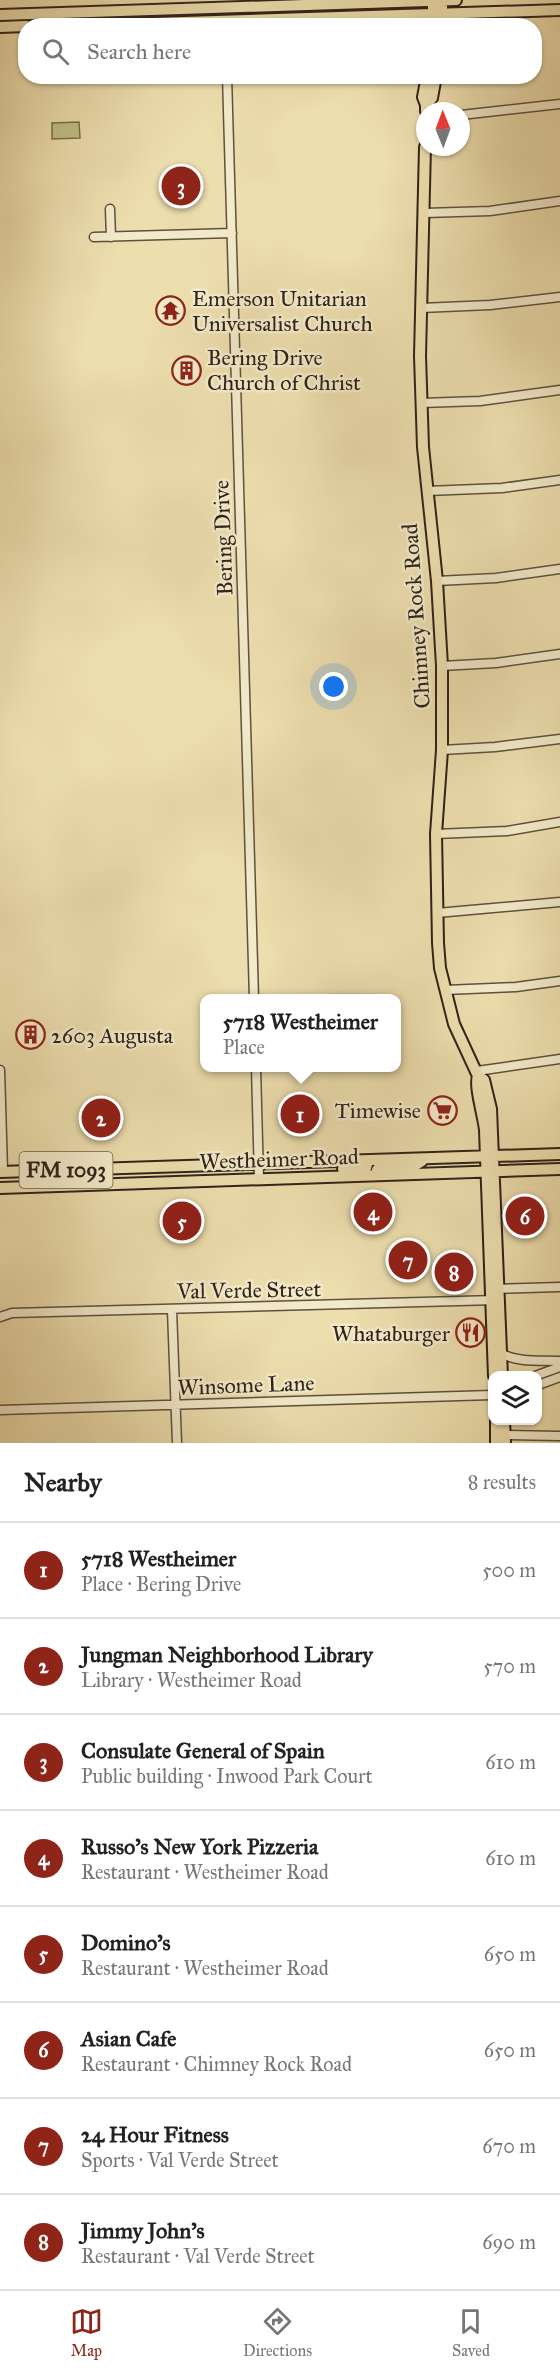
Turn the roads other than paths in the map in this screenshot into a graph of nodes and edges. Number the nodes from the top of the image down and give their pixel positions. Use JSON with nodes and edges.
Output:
{"nodes":[{"id":1,"x":433,"y":0,"type":"edge"},
{"id":2,"x":442,"y":0,"type":"edge"},
{"id":3,"x":456,"y":0,"type":"edge"},
{"id":4,"x":224,"y":4,"type":"edge"},
{"id":5,"x":560,"y":10,"type":"edge"},
{"id":6,"x":79,"y":12,"type":"junction"},
{"id":7,"x":438,"y":13,"type":"junction"},
{"id":8,"x":0,"y":15,"type":"edge"},
{"id":9,"x":79,"y":18,"type":"edge"},
{"id":10,"x":331,"y":18,"type":"edge"},
{"id":11,"x":436,"y":18,"type":"edge"},
{"id":12,"x":440,"y":18,"type":"edge"},
{"id":13,"x":18,"y":26,"type":"edge"},
{"id":14,"x":0,"y":27,"type":"edge"},
{"id":15,"x":227,"y":84,"type":"edge"},
{"id":16,"x":425,"y":84,"type":"edge"},
{"id":17,"x":435,"y":84,"type":"edge"},
{"id":18,"x":424,"y":102,"type":"edge"},
{"id":19,"x":430,"y":102,"type":"edge"},
{"id":20,"x":560,"y":104,"type":"edge"},
{"id":21,"x":470,"y":114,"type":"edge"},
{"id":22,"x":425,"y":156,"type":"edge"},
{"id":23,"x":560,"y":201,"type":"edge"},
{"id":24,"x":110,"y":209,"type":"dead end"},
{"id":25,"x":425,"y":213,"type":"junction"},
{"id":26,"x":232,"y":232,"type":"junction"},
{"id":27,"x":94,"y":237,"type":"dead end"},
{"id":28,"x":111,"y":237,"type":"junction"},
{"id":29,"x":560,"y":297,"type":"edge"},
{"id":30,"x":421,"y":308,"type":"junction"},
{"id":31,"x":560,"y":390,"type":"edge"},
{"id":32,"x":421,"y":403,"type":"junction"},
{"id":33,"x":560,"y":480,"type":"edge"},
{"id":34,"x":427,"y":491,"type":"junction"},
{"id":35,"x":560,"y":569,"type":"edge"},
{"id":36,"x":436,"y":580,"type":"junction"},
{"id":37,"x":560,"y":654,"type":"edge"},
{"id":38,"x":442,"y":666,"type":"junction"},
{"id":39,"x":560,"y":738,"type":"edge"},
{"id":40,"x":442,"y":750,"type":"junction"},
{"id":41,"x":560,"y":822,"type":"edge"},
{"id":42,"x":436,"y":834,"type":"junction"},
{"id":43,"x":560,"y":902,"type":"edge"},
{"id":44,"x":437,"y":913,"type":"junction"},
{"id":45,"x":560,"y":981,"type":"edge"},
{"id":46,"x":445,"y":990,"type":"junction"},
{"id":47,"x":254,"y":994,"type":"edge"},
{"id":48,"x":560,"y":1059,"type":"edge"},
{"id":49,"x":0,"y":1070,"type":"edge"},
{"id":50,"x":256,"y":1072,"type":"edge"},
{"id":51,"x":478,"y":1074,"type":"junction"},
{"id":52,"x":560,"y":1154,"type":"edge"},
{"id":53,"x":372,"y":1157,"type":"junction"},
{"id":54,"x":490,"y":1157,"type":"junction"},
{"id":55,"x":424,"y":1159,"type":"junction"},
{"id":56,"x":259,"y":1164,"type":"junction"},
{"id":57,"x":132,"y":1168,"type":"junction"},
{"id":58,"x":560,"y":1169,"type":"edge"},
{"id":59,"x":81,"y":1170,"type":"junction"},
{"id":60,"x":490,"y":1172,"type":"junction"},
{"id":61,"x":1,"y":1174,"type":"edge"},
{"id":62,"x":377,"y":1175,"type":"junction"},
{"id":63,"x":337,"y":1176,"type":"junction"},
{"id":64,"x":259,"y":1179,"type":"junction"},
{"id":65,"x":87,"y":1185,"type":"junction"},
{"id":66,"x":44,"y":1186,"type":"junction"},
{"id":67,"x":0,"y":1188,"type":"edge"},
{"id":68,"x":560,"y":1287,"type":"edge"},
{"id":69,"x":495,"y":1288,"type":"junction"},
{"id":70,"x":495,"y":1300,"type":"junction"},
{"id":71,"x":172,"y":1310,"type":"junction"},
{"id":72,"x":0,"y":1317,"type":"edge"},
{"id":73,"x":501,"y":1353,"type":"junction"},
{"id":74,"x":560,"y":1360,"type":"edge"},
{"id":75,"x":560,"y":1367,"type":"edge"},
{"id":76,"x":494,"y":1371,"type":"edge"},
{"id":77,"x":502,"y":1371,"type":"edge"},
{"id":78,"x":542,"y":1373,"type":"edge"},
{"id":79,"x":560,"y":1377,"type":"edge"},
{"id":80,"x":542,"y":1383,"type":"edge"},
{"id":81,"x":488,"y":1395,"type":"edge"},
{"id":82,"x":176,"y":1405,"type":"junction"},
{"id":83,"x":0,"y":1410,"type":"edge"},
{"id":84,"x":496,"y":1425,"type":"edge"},
{"id":85,"x":559,"y":1436,"type":"edge"},
{"id":86,"x":505,"y":1439,"type":"edge"},
{"id":87,"x":177,"y":1443,"type":"edge"},
{"id":88,"x":496,"y":1443,"type":"edge"}],
"edges":[{"from":1,"to":2,"type":"main road"},
{"from":1,"to":4,"type":"main road"},
{"from":1,"to":7,"type":"main road"},
{"from":2,"to":3,"type":"main road"},
{"from":2,"to":7,"type":"main road"},
{"from":4,"to":6,"type":"main road"},
{"from":5,"to":7,"type":"main road"},
{"from":6,"to":8,"type":"main road"},
{"from":6,"to":9,"type":"main road"},
{"from":7,"to":10,"type":"main road"},
{"from":7,"to":11,"type":"main road"},
{"from":7,"to":12,"type":"main road"},
{"from":13,"to":14,"type":"main road"},
{"from":15,"to":26,"type":"street","name":"Bering Drive"},
{"from":16,"to":18,"type":"main road"},
{"from":17,"to":19,"type":"main road"},
{"from":20,"to":21,"type":"street"},
{"from":22,"to":25,"type":"main road","name":"Chimney Rock Road"},
{"from":23,"to":25,"type":"street"},
{"from":24,"to":28,"type":"street"},
{"from":25,"to":30,"type":"main road","name":"Chimney Rock Road"},
{"from":26,"to":28,"type":"street"},
{"from":26,"to":47,"type":"street","name":"Bering Drive"},
{"from":27,"to":28,"type":"street"},
{"from":29,"to":30,"type":"street"},
{"from":30,"to":32,"type":"main road","name":"Chimney Rock Road"},
{"from":31,"to":32,"type":"street"},
{"from":32,"to":34,"type":"main road","name":"Chimney Rock Road"},
{"from":33,"to":34,"type":"street"},
{"from":34,"to":36,"type":"main road","name":"Chimney Rock Road"},
{"from":35,"to":36,"type":"street"},
{"from":36,"to":38,"type":"main road","name":"Chimney Rock Road"},
{"from":37,"to":38,"type":"street"},
{"from":38,"to":40,"type":"main road","name":"Chimney Rock Road"},
{"from":39,"to":40,"type":"street"},
{"from":40,"to":42,"type":"main road","name":"Chimney Rock Road"},
{"from":41,"to":42,"type":"street"},
{"from":42,"to":44,"type":"main road","name":"Chimney Rock Road"},
{"from":43,"to":44,"type":"street"},
{"from":44,"to":46,"type":"main road","name":"Chimney Rock Road"},
{"from":45,"to":46,"type":"street"},
{"from":46,"to":51,"type":"main road","name":"Chimney Rock Road"},
{"from":48,"to":51,"type":"street"},
{"from":49,"to":61,"type":"street"},
{"from":50,"to":56,"type":"street"},
{"from":51,"to":54,"type":"main road","name":"Chimney Rock Road"},
{"from":52,"to":54,"type":"main road","name":"Westheimer Road","number":"FM 1093"},
{"from":53,"to":55,"type":"main road","name":"Westheimer Road","number":"FM 1093"},
{"from":53,"to":56,"type":"main road","name":"Westheimer Road","number":"FM 1093"},
{"from":53,"to":63,"type":"main road"},
{"from":54,"to":55,"type":"main road","name":"Westheimer Road","number":"FM 1093"},
{"from":54,"to":60,"type":"main road","name":"Chimney Rock Road"},
{"from":55,"to":62,"type":"main road"},
{"from":56,"to":57,"type":"main road","name":"Westheimer Road","number":"FM 1093"},
{"from":56,"to":64,"type":"street"},
{"from":57,"to":59,"type":"main road","name":"Westheimer Road","number":"FM 1093"},
{"from":57,"to":65,"type":"main road"},
{"from":58,"to":60,"type":"main road","name":"Westheimer Road","number":"FM 1093"},
{"from":59,"to":61,"type":"main road","name":"Westheimer Road","number":"FM 1093"},
{"from":59,"to":66,"type":"main road"},
{"from":60,"to":62,"type":"main road","name":"Westheimer Road","number":"FM 1093"},
{"from":60,"to":69,"type":"main road","name":"Chimney Rock Road"},
{"from":62,"to":63,"type":"main road","name":"Westheimer Road","number":"FM 1093"},
{"from":63,"to":64,"type":"main road","name":"Westheimer Road","number":"FM 1093"},
{"from":64,"to":65,"type":"main road","name":"Westheimer Road","number":"FM 1093"},
{"from":65,"to":66,"type":"main road","name":"Westheimer Road","number":"FM 1093"},
{"from":66,"to":67,"type":"main road","name":"Westheimer Road","number":"FM 1093"},
{"from":68,"to":69,"type":"street"},
{"from":69,"to":70,"type":"main road","name":"Chimney Rock Road"},
{"from":70,"to":71,"type":"street","name":"Val Verde Street"},
{"from":70,"to":73,"type":"main road","name":"Chimney Rock Road"},
{"from":70,"to":76,"type":"main road","name":"Chimney Rock Road"},
{"from":71,"to":72,"type":"street","name":"Val Verde Street"},
{"from":71,"to":82,"type":"street"},
{"from":73,"to":74,"type":"street"},
{"from":73,"to":77,"type":"main road","name":"Chimney Rock Road"},
{"from":75,"to":78,"type":"street"},
{"from":79,"to":80,"type":"street"},
{"from":81,"to":82,"type":"street","name":"Winsome Lane"},
{"from":82,"to":83,"type":"street","name":"Winsome Lane"},
{"from":82,"to":87,"type":"street"},
{"from":84,"to":88,"type":"main road"},
{"from":85,"to":86,"type":"street"}]}
